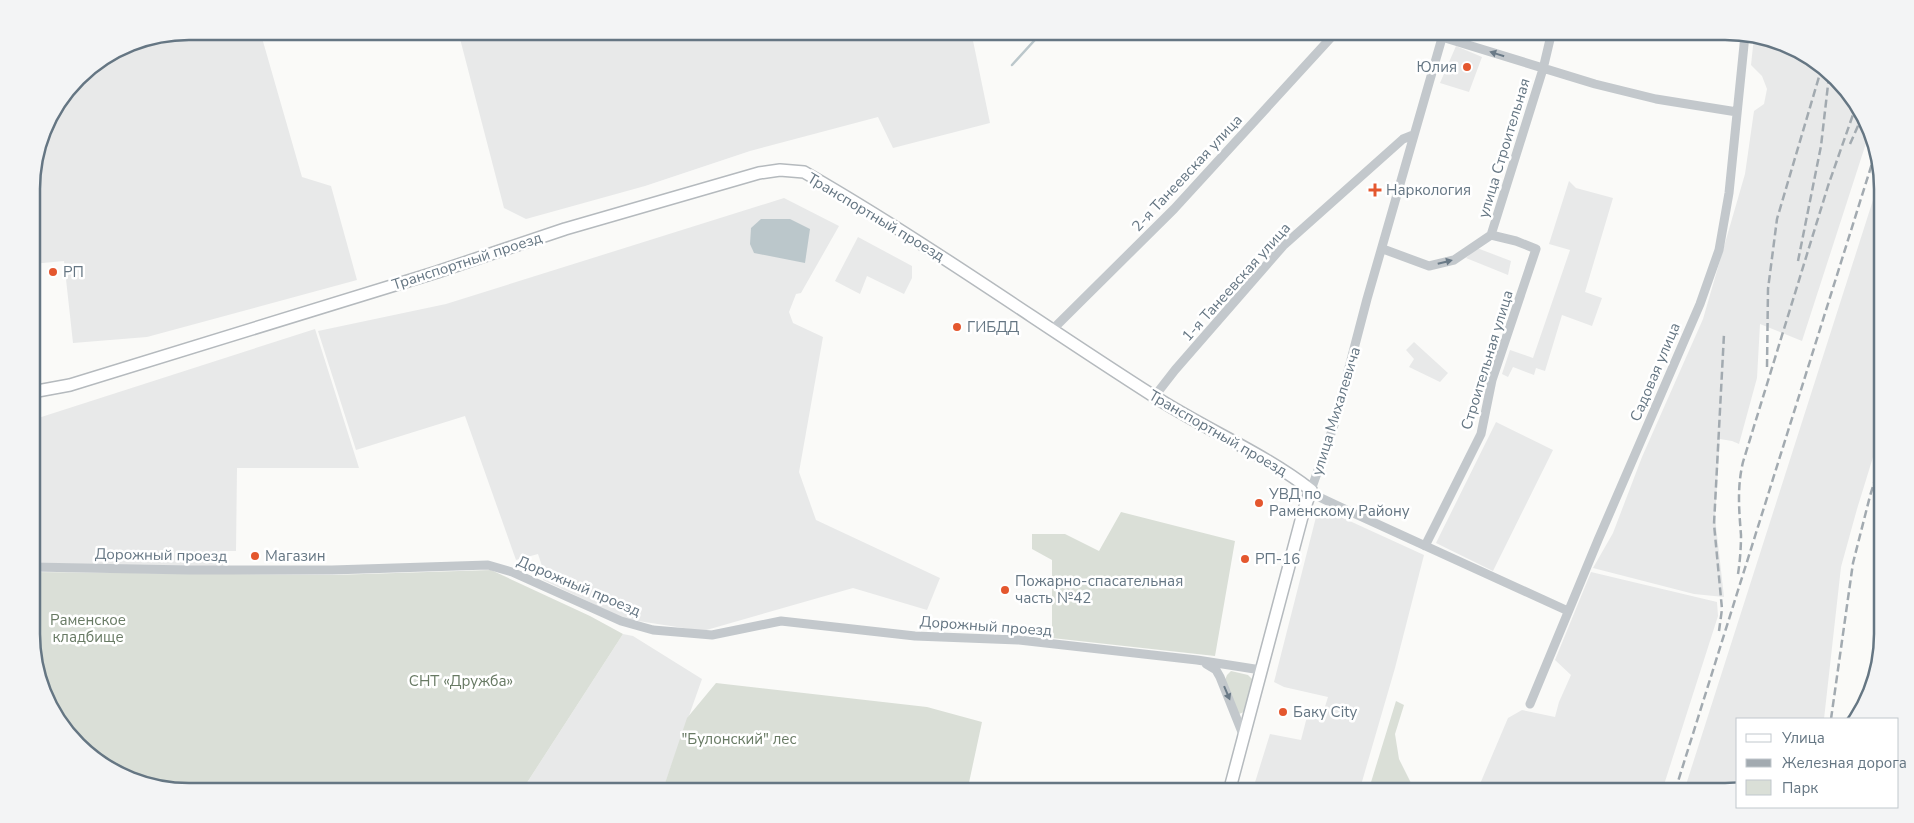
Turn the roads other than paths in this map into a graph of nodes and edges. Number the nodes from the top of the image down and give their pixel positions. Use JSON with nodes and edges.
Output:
{"nodes":[{"id":1,"x":1328,"y":40,"type":"edge"},
{"id":2,"x":1441,"y":40,"type":"edge"},
{"id":3,"x":1461,"y":40,"type":"edge"},
{"id":4,"x":1550,"y":40,"type":"edge"},
{"id":5,"x":1743,"y":41,"type":"edge"},
{"id":6,"x":1543,"y":68,"type":"junction"},
{"id":7,"x":1737,"y":112,"type":"junction"},
{"id":8,"x":1413,"y":135,"type":"junction"},
{"id":9,"x":1492,"y":235,"type":"junction"},
{"id":10,"x":1382,"y":249,"type":"junction"},
{"id":11,"x":1052,"y":330,"type":"junction"},
{"id":12,"x":40,"y":391,"type":"edge"},
{"id":13,"x":1154,"y":397,"type":"junction"},
{"id":14,"x":1312,"y":490,"type":"junction"},
{"id":15,"x":1425,"y":546,"type":"junction"},
{"id":16,"x":40,"y":566,"type":"edge"},
{"id":17,"x":1568,"y":611,"type":"junction"},
{"id":18,"x":1196,"y":660,"type":"junction"},
{"id":19,"x":1261,"y":670,"type":"junction"},
{"id":20,"x":1530,"y":704,"type":"dead end"},
{"id":21,"x":1245,"y":738,"type":"junction"},
{"id":22,"x":1232,"y":783,"type":"edge"}],
"edges":[{"from":1,"to":11,"type":"street","name":"2-я Танеевская улица"},
{"from":2,"to":8,"type":"street","name":"улица Михалевича"},
{"from":6,"to":3,"type":"street","name":"улица Строительная","one_way":true},
{"from":4,"to":6,"type":"street","name":"улица Строительная"},
{"from":5,"to":7,"type":"street","name":"Садовая улица"},
{"from":6,"to":7,"type":"street","name":"улица Строительная"},
{"from":6,"to":9,"type":"street","name":"улица Строительная"},
{"from":7,"to":17,"type":"street","name":"Садовая улица"},
{"from":8,"to":10,"type":"street","name":"улица Михалевича"},
{"from":8,"to":13,"type":"street","name":"1-я Танеевская улица"},
{"from":10,"to":9,"type":"street","name":"улица Строительная","one_way":true},
{"from":9,"to":15,"type":"street","name":"Строительная улица"},
{"from":10,"to":14,"type":"street","name":"улица Михалевича"},
{"from":11,"to":12,"type":"main road","name":"Транспортный проезд"},
{"from":11,"to":13,"type":"main road","name":"Транспортный проезд"},
{"from":13,"to":14,"type":"main road","name":"Транспортный проезд"},
{"from":14,"to":15,"type":"street","name":"Транспортный проезд"},
{"from":14,"to":19,"type":"main road","name":"улица Михалевича"},
{"from":15,"to":17,"type":"street","name":"Транспортный проезд"},
{"from":16,"to":18,"type":"street","name":"Дорожный проезд"},
{"from":17,"to":20,"type":"street","name":"Садовая улица"},
{"from":18,"to":19,"type":"street","name":"Дорожный проезд"},
{"from":18,"to":21,"type":"street","one_way":true},
{"from":19,"to":21,"type":"main road","name":"улица Михалевича"},
{"from":21,"to":22,"type":"main road","name":"улица Михалевича"}]}
